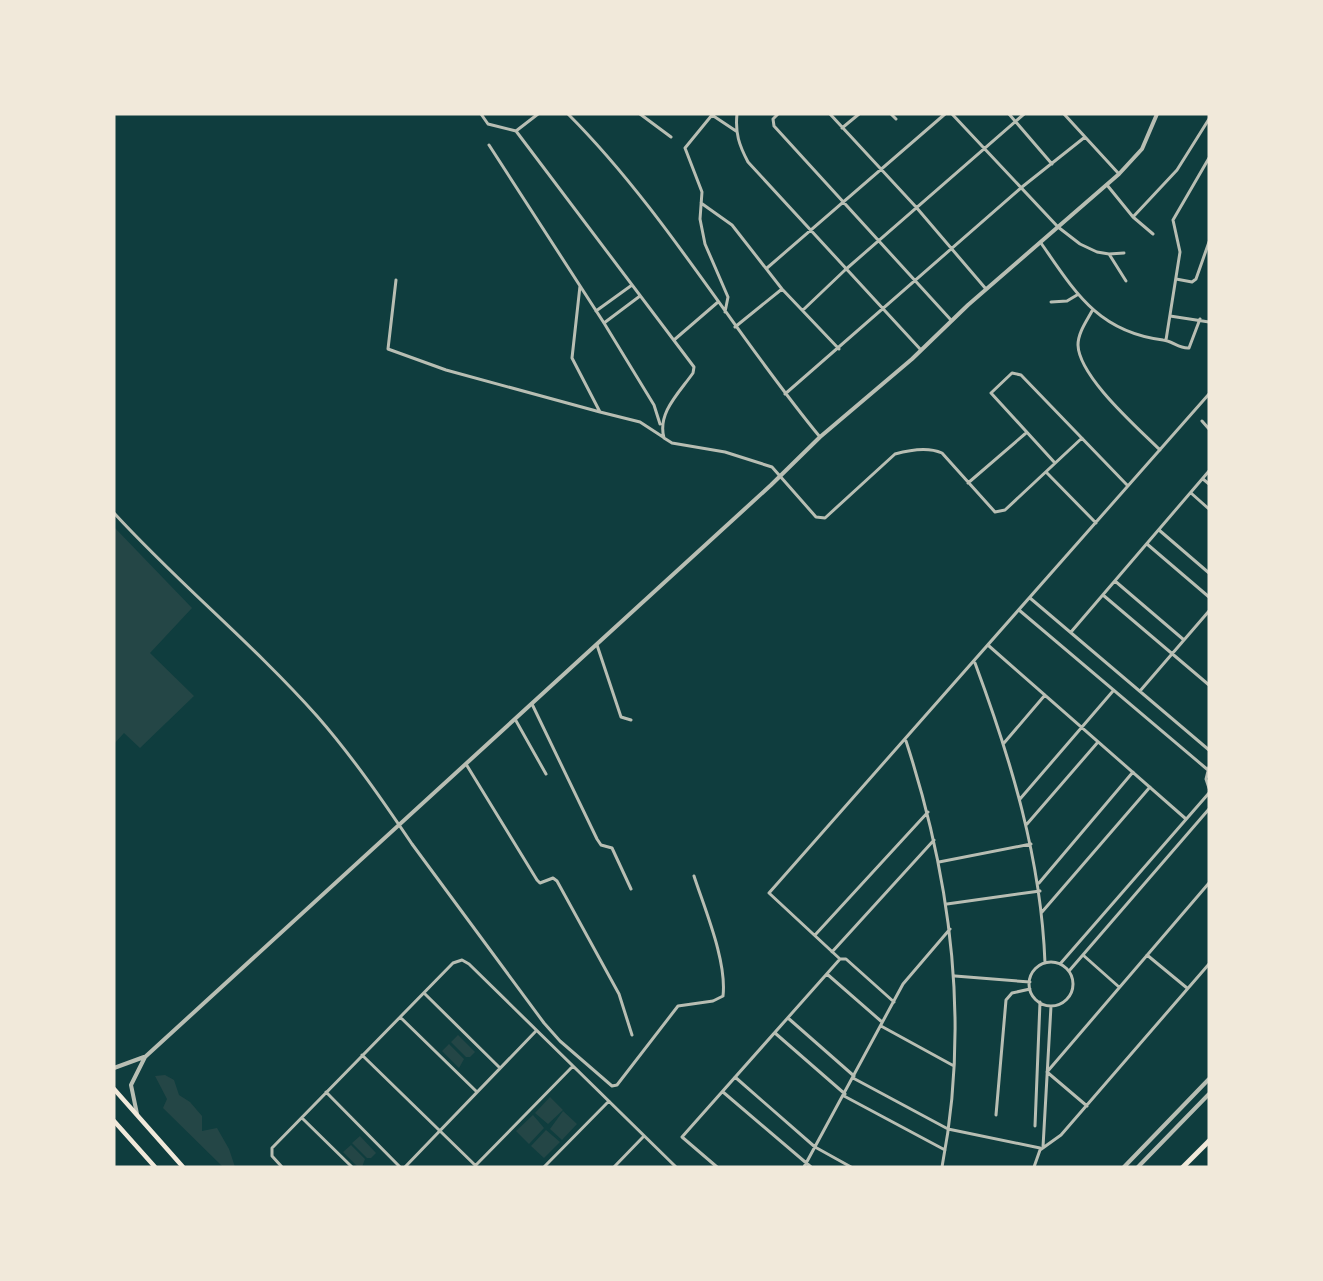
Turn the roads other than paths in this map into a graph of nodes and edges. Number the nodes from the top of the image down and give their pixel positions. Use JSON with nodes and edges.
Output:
{"nodes":[{"id":1,"x":481,"y":114,"type":"edge"},
{"id":2,"x":538,"y":114,"type":"edge"},
{"id":3,"x":568,"y":114,"type":"edge"},
{"id":4,"x":639,"y":114,"type":"edge"},
{"id":5,"x":712,"y":114,"type":"edge"},
{"id":6,"x":737,"y":114,"type":"edge"},
{"id":7,"x":778,"y":114,"type":"edge"},
{"id":8,"x":830,"y":114,"type":"edge"},
{"id":9,"x":859,"y":114,"type":"edge"},
{"id":10,"x":891,"y":114,"type":"edge"},
{"id":11,"x":945,"y":114,"type":"edge"},
{"id":12,"x":952,"y":114,"type":"edge"},
{"id":13,"x":1009,"y":114,"type":"edge"},
{"id":14,"x":1024,"y":114,"type":"edge"},
{"id":15,"x":1064,"y":114,"type":"edge"},
{"id":16,"x":1154,"y":114,"type":"edge"},
{"id":17,"x":896,"y":119,"type":"dead end"},
{"id":18,"x":1209,"y":119,"type":"edge"},
{"id":19,"x":1015,"y":122,"type":"junction"},
{"id":20,"x":843,"y":128,"type":"junction"},
{"id":21,"x":516,"y":131,"type":"junction"},
{"id":22,"x":736,"y":131,"type":"junction"},
{"id":23,"x":671,"y":137,"type":"dead end"},
{"id":24,"x":1085,"y":137,"type":"junction"},
{"id":25,"x":489,"y":144,"type":"dead end"},
{"id":26,"x":984,"y":148,"type":"junction"},
{"id":27,"x":1209,"y":158,"type":"edge"},
{"id":28,"x":1052,"y":164,"type":"junction"},
{"id":29,"x":880,"y":168,"type":"junction"},
{"id":30,"x":1119,"y":174,"type":"junction"},
{"id":31,"x":1107,"y":185,"type":"junction"},
{"id":32,"x":1022,"y":188,"type":"junction"},
{"id":33,"x":843,"y":202,"type":"junction"},
{"id":34,"x":701,"y":203,"type":"junction"},
{"id":35,"x":916,"y":207,"type":"junction"},
{"id":36,"x":1133,"y":217,"type":"junction"},
{"id":37,"x":1058,"y":227,"type":"junction"},
{"id":38,"x":810,"y":231,"type":"junction"},
{"id":39,"x":1153,"y":234,"type":"dead end"},
{"id":40,"x":879,"y":241,"type":"junction"},
{"id":41,"x":1209,"y":242,"type":"edge"},
{"id":42,"x":1041,"y":243,"type":"junction"},
{"id":43,"x":951,"y":249,"type":"junction"},
{"id":44,"x":1124,"y":253,"type":"dead end"},
{"id":45,"x":1109,"y":254,"type":"junction"},
{"id":46,"x":767,"y":268,"type":"junction"},
{"id":47,"x":845,"y":270,"type":"junction"},
{"id":48,"x":1176,"y":279,"type":"junction"},
{"id":49,"x":396,"y":280,"type":"dead end"},
{"id":50,"x":915,"y":281,"type":"junction"},
{"id":51,"x":1126,"y":281,"type":"dead end"},
{"id":52,"x":632,"y":285,"type":"junction"},
{"id":53,"x":580,"y":286,"type":"junction"},
{"id":54,"x":782,"y":289,"type":"junction"},
{"id":55,"x":986,"y":289,"type":"junction"},
{"id":56,"x":1077,"y":295,"type":"junction"},
{"id":57,"x":640,"y":296,"type":"junction"},
{"id":58,"x":718,"y":302,"type":"junction"},
{"id":59,"x":1051,"y":302,"type":"dead end"},
{"id":60,"x":802,"y":310,"type":"junction"},
{"id":61,"x":883,"y":310,"type":"junction"},
{"id":62,"x":596,"y":311,"type":"junction"},
{"id":63,"x":1092,"y":311,"type":"junction"},
{"id":64,"x":725,"y":312,"type":"junction"},
{"id":65,"x":1170,"y":316,"type":"junction"},
{"id":66,"x":1200,"y":319,"type":"junction"},
{"id":67,"x":951,"y":321,"type":"junction"},
{"id":68,"x":1209,"y":322,"type":"edge"},
{"id":69,"x":604,"y":323,"type":"junction"},
{"id":70,"x":735,"y":327,"type":"junction"},
{"id":71,"x":674,"y":340,"type":"junction"},
{"id":72,"x":1166,"y":340,"type":"junction"},
{"id":73,"x":839,"y":349,"type":"junction"},
{"id":74,"x":921,"y":350,"type":"junction"},
{"id":75,"x":785,"y":394,"type":"junction"},
{"id":76,"x":1209,"y":394,"type":"edge"},
{"id":77,"x":600,"y":412,"type":"junction"},
{"id":78,"x":1202,"y":421,"type":"dead end"},
{"id":79,"x":661,"y":426,"type":"junction"},
{"id":80,"x":1209,"y":429,"type":"edge"},
{"id":81,"x":1026,"y":433,"type":"junction"},
{"id":82,"x":820,"y":437,"type":"junction"},
{"id":83,"x":664,"y":438,"type":"junction"},
{"id":84,"x":1082,"y":438,"type":"junction"},
{"id":85,"x":1160,"y":450,"type":"junction"},
{"id":86,"x":1056,"y":463,"type":"junction"},
{"id":87,"x":1209,"y":471,"type":"edge"},
{"id":88,"x":1046,"y":472,"type":"junction"},
{"id":89,"x":780,"y":476,"type":"junction"},
{"id":90,"x":1203,"y":479,"type":"junction"},
{"id":91,"x":968,"y":483,"type":"junction"},
{"id":92,"x":1209,"y":484,"type":"edge"},
{"id":93,"x":1128,"y":486,"type":"junction"},
{"id":94,"x":1191,"y":493,"type":"junction"},
{"id":95,"x":1209,"y":509,"type":"edge"},
{"id":96,"x":114,"y":513,"type":"edge"},
{"id":97,"x":1096,"y":523,"type":"junction"},
{"id":98,"x":1159,"y":530,"type":"junction"},
{"id":99,"x":1147,"y":544,"type":"junction"},
{"id":100,"x":1209,"y":573,"type":"edge"},
{"id":101,"x":1115,"y":581,"type":"junction"},
{"id":102,"x":1103,"y":595,"type":"junction"},
{"id":103,"x":1209,"y":597,"type":"edge"},
{"id":104,"x":1030,"y":598,"type":"junction"},
{"id":105,"x":1019,"y":610,"type":"junction"},
{"id":106,"x":1209,"y":611,"type":"edge"},
{"id":107,"x":1071,"y":632,"type":"junction"},
{"id":108,"x":1184,"y":640,"type":"junction"},
{"id":109,"x":596,"y":643,"type":"junction"},
{"id":110,"x":988,"y":646,"type":"junction"},
{"id":111,"x":1172,"y":653,"type":"junction"},
{"id":112,"x":975,"y":662,"type":"junction"},
{"id":113,"x":1209,"y":685,"type":"edge"},
{"id":114,"x":1114,"y":691,"type":"junction"},
{"id":115,"x":1140,"y":691,"type":"junction"},
{"id":116,"x":1045,"y":695,"type":"junction"},
{"id":117,"x":531,"y":702,"type":"junction"},
{"id":118,"x":514,"y":718,"type":"junction"},
{"id":119,"x":631,"y":720,"type":"dead end"},
{"id":120,"x":1082,"y":728,"type":"junction"},
{"id":121,"x":906,"y":740,"type":"junction"},
{"id":122,"x":1098,"y":742,"type":"junction"},
{"id":123,"x":1004,"y":743,"type":"junction"},
{"id":124,"x":1209,"y":750,"type":"edge"},
{"id":125,"x":465,"y":762,"type":"junction"},
{"id":126,"x":1208,"y":769,"type":"edge"},
{"id":127,"x":1133,"y":772,"type":"junction"},
{"id":128,"x":546,"y":774,"type":"dead end"},
{"id":129,"x":1150,"y":787,"type":"junction"},
{"id":130,"x":1209,"y":788,"type":"edge"},
{"id":131,"x":1209,"y":793,"type":"edge"},
{"id":132,"x":1020,"y":799,"type":"junction"},
{"id":133,"x":1209,"y":809,"type":"edge"},
{"id":134,"x":928,"y":812,"type":"junction"},
{"id":135,"x":1186,"y":819,"type":"junction"},
{"id":136,"x":399,"y":822,"type":"junction"},
{"id":137,"x":1027,"y":824,"type":"junction"},
{"id":138,"x":935,"y":839,"type":"junction"},
{"id":139,"x":1031,"y":844,"type":"junction"},
{"id":140,"x":939,"y":862,"type":"junction"},
{"id":141,"x":694,"y":876,"type":"dead end"},
{"id":142,"x":1209,"y":883,"type":"edge"},
{"id":143,"x":1038,"y":884,"type":"junction"},
{"id":144,"x":631,"y":889,"type":"dead end"},
{"id":145,"x":1040,"y":891,"type":"junction"},
{"id":146,"x":946,"y":904,"type":"junction"},
{"id":147,"x":1042,"y":912,"type":"junction"},
{"id":148,"x":950,"y":929,"type":"junction"},
{"id":149,"x":814,"y":936,"type":"junction"},
{"id":150,"x":832,"y":952,"type":"junction"},
{"id":151,"x":1083,"y":955,"type":"junction"},
{"id":152,"x":1147,"y":955,"type":"junction"},
{"id":153,"x":840,"y":959,"type":"junction"},
{"id":154,"x":1045,"y":963,"type":"junction"},
{"id":155,"x":1060,"y":964,"type":"junction"},
{"id":156,"x":1209,"y":964,"type":"edge"},
{"id":157,"x":1069,"y":971,"type":"junction"},
{"id":158,"x":827,"y":974,"type":"junction"},
{"id":159,"x":955,"y":976,"type":"junction"},
{"id":160,"x":1030,"y":982,"type":"junction"},
{"id":161,"x":1119,"y":987,"type":"junction"},
{"id":162,"x":1030,"y":989,"type":"junction"},
{"id":163,"x":1188,"y":989,"type":"junction"},
{"id":164,"x":424,"y":993,"type":"junction"},
{"id":165,"x":894,"y":1002,"type":"junction"},
{"id":166,"x":1040,"y":1002,"type":"junction"},
{"id":167,"x":1051,"y":1006,"type":"junction"},
{"id":168,"x":400,"y":1017,"type":"junction"},
{"id":169,"x":788,"y":1018,"type":"junction"},
{"id":170,"x":882,"y":1024,"type":"junction"},
{"id":171,"x":536,"y":1031,"type":"junction"},
{"id":172,"x":775,"y":1033,"type":"junction"},
{"id":173,"x":632,"y":1035,"type":"dead end"},
{"id":174,"x":362,"y":1055,"type":"junction"},
{"id":175,"x":145,"y":1057,"type":"junction"},
{"id":176,"x":573,"y":1066,"type":"junction"},
{"id":177,"x":954,"y":1066,"type":"junction"},
{"id":178,"x":114,"y":1068,"type":"edge"},
{"id":179,"x":500,"y":1068,"type":"junction"},
{"id":180,"x":1047,"y":1072,"type":"junction"},
{"id":181,"x":735,"y":1077,"type":"junction"},
{"id":182,"x":853,"y":1077,"type":"junction"},
{"id":183,"x":1209,"y":1079,"type":"edge"},
{"id":184,"x":114,"y":1089,"type":"edge"},
{"id":185,"x":326,"y":1092,"type":"junction"},
{"id":186,"x":477,"y":1092,"type":"junction"},
{"id":187,"x":723,"y":1092,"type":"junction"},
{"id":188,"x":1209,"y":1094,"type":"edge"},
{"id":189,"x":844,"y":1095,"type":"junction"},
{"id":190,"x":609,"y":1101,"type":"junction"},
{"id":191,"x":1087,"y":1106,"type":"junction"},
{"id":192,"x":137,"y":1114,"type":"junction"},
{"id":193,"x":996,"y":1115,"type":"dead end"},
{"id":194,"x":302,"y":1118,"type":"junction"},
{"id":195,"x":114,"y":1121,"type":"edge"},
{"id":196,"x":1035,"y":1126,"type":"dead end"},
{"id":197,"x":948,"y":1129,"type":"junction"},
{"id":198,"x":440,"y":1131,"type":"junction"},
{"id":199,"x":644,"y":1136,"type":"junction"},
{"id":200,"x":1209,"y":1141,"type":"edge"},
{"id":201,"x":815,"y":1147,"type":"junction"},
{"id":202,"x":1042,"y":1148,"type":"junction"},
{"id":203,"x":945,"y":1150,"type":"junction"},
{"id":204,"x":475,"y":1166,"type":"edge"},
{"id":205,"x":805,"y":1166,"type":"edge"},
{"id":206,"x":155,"y":1167,"type":"edge"},
{"id":207,"x":183,"y":1167,"type":"edge"},
{"id":208,"x":282,"y":1167,"type":"edge"},
{"id":209,"x":352,"y":1167,"type":"edge"},
{"id":210,"x":400,"y":1167,"type":"edge"},
{"id":211,"x":405,"y":1167,"type":"edge"},
{"id":212,"x":544,"y":1167,"type":"edge"},
{"id":213,"x":614,"y":1167,"type":"edge"},
{"id":214,"x":676,"y":1167,"type":"edge"},
{"id":215,"x":717,"y":1167,"type":"edge"},
{"id":216,"x":811,"y":1167,"type":"edge"},
{"id":217,"x":851,"y":1167,"type":"edge"},
{"id":218,"x":942,"y":1167,"type":"edge"},
{"id":219,"x":1034,"y":1167,"type":"edge"},
{"id":220,"x":1124,"y":1167,"type":"edge"},
{"id":221,"x":1138,"y":1167,"type":"edge"},
{"id":222,"x":1183,"y":1167,"type":"edge"}],
"edges":[{"from":1,"to":21,"type":"street"},
{"from":2,"to":21,"type":"street"},
{"from":3,"to":58,"type":"street"},
{"from":4,"to":23,"type":"street"},
{"from":5,"to":22,"type":"street"},
{"from":5,"to":34,"type":"street"},
{"from":6,"to":22,"type":"street"},
{"from":7,"to":33,"type":"street"},
{"from":8,"to":20,"type":"street"},
{"from":9,"to":20,"type":"street"},
{"from":10,"to":17,"type":"street"},
{"from":11,"to":29,"type":"street"},
{"from":12,"to":26,"type":"street"},
{"from":13,"to":19,"type":"street"},
{"from":14,"to":19,"type":"street"},
{"from":15,"to":24,"type":"street"},
{"from":16,"to":30,"type":"street"},
{"from":18,"to":36,"type":"street"},
{"from":19,"to":26,"type":"street"},
{"from":19,"to":28,"type":"street"},
{"from":20,"to":29,"type":"street"},
{"from":21,"to":52,"type":"street"},
{"from":22,"to":38,"type":"street"},
{"from":24,"to":28,"type":"street"},
{"from":24,"to":30,"type":"street"},
{"from":25,"to":53,"type":"street"},
{"from":26,"to":32,"type":"street"},
{"from":26,"to":35,"type":"street"},
{"from":27,"to":48,"type":"street"},
{"from":28,"to":32,"type":"street"},
{"from":29,"to":33,"type":"street"},
{"from":29,"to":35,"type":"street"},
{"from":30,"to":31,"type":"street"},
{"from":31,"to":36,"type":"street"},
{"from":31,"to":37,"type":"street"},
{"from":32,"to":37,"type":"street"},
{"from":32,"to":43,"type":"street"},
{"from":33,"to":38,"type":"street"},
{"from":33,"to":40,"type":"street"},
{"from":34,"to":46,"type":"street"},
{"from":34,"to":64,"type":"street"},
{"from":35,"to":40,"type":"street"},
{"from":35,"to":43,"type":"street"},
{"from":36,"to":39,"type":"street"},
{"from":37,"to":42,"type":"street"},
{"from":37,"to":45,"type":"street"},
{"from":38,"to":46,"type":"street"},
{"from":38,"to":47,"type":"street"},
{"from":40,"to":47,"type":"street"},
{"from":40,"to":50,"type":"street"},
{"from":41,"to":48,"type":"street"},
{"from":42,"to":55,"type":"street"},
{"from":42,"to":56,"type":"street"},
{"from":43,"to":50,"type":"street"},
{"from":43,"to":55,"type":"street"},
{"from":44,"to":45,"type":"street"},
{"from":45,"to":51,"type":"street"},
{"from":46,"to":54,"type":"street"},
{"from":47,"to":60,"type":"street"},
{"from":47,"to":61,"type":"street"},
{"from":48,"to":65,"type":"street"},
{"from":49,"to":77,"type":"street"},
{"from":50,"to":61,"type":"street"},
{"from":50,"to":67,"type":"street"},
{"from":52,"to":57,"type":"street"},
{"from":52,"to":62,"type":"street"},
{"from":53,"to":62,"type":"street"},
{"from":53,"to":77,"type":"street"},
{"from":54,"to":60,"type":"street"},
{"from":54,"to":70,"type":"street"},
{"from":55,"to":67,"type":"street"},
{"from":56,"to":59,"type":"street"},
{"from":56,"to":63,"type":"street"},
{"from":57,"to":69,"type":"street"},
{"from":57,"to":71,"type":"street"},
{"from":58,"to":64,"type":"street"},
{"from":58,"to":71,"type":"street"},
{"from":60,"to":73,"type":"street"},
{"from":61,"to":73,"type":"street"},
{"from":61,"to":74,"type":"street"},
{"from":62,"to":69,"type":"street"},
{"from":63,"to":72,"type":"street"},
{"from":63,"to":85,"type":"street"},
{"from":64,"to":70,"type":"street"},
{"from":65,"to":66,"type":"street"},
{"from":65,"to":72,"type":"street"},
{"from":66,"to":68,"type":"street"},
{"from":66,"to":72,"type":"street"},
{"from":67,"to":74,"type":"street"},
{"from":69,"to":79,"type":"street"},
{"from":70,"to":75,"type":"street"},
{"from":71,"to":79,"type":"street"},
{"from":73,"to":75,"type":"street"},
{"from":74,"to":82,"type":"street"},
{"from":75,"to":82,"type":"street"},
{"from":76,"to":85,"type":"street"},
{"from":77,"to":83,"type":"street"},
{"from":78,"to":80,"type":"street"},
{"from":79,"to":83,"type":"street"},
{"from":81,"to":84,"type":"street"},
{"from":81,"to":86,"type":"street"},
{"from":81,"to":91,"type":"street"},
{"from":82,"to":89,"type":"street"},
{"from":83,"to":89,"type":"street"},
{"from":84,"to":86,"type":"street"},
{"from":84,"to":93,"type":"street"},
{"from":85,"to":93,"type":"street"},
{"from":86,"to":88,"type":"street"},
{"from":87,"to":90,"type":"street"},
{"from":88,"to":91,"type":"street"},
{"from":88,"to":97,"type":"street"},
{"from":89,"to":91,"type":"street"},
{"from":89,"to":109,"type":"street"},
{"from":90,"to":92,"type":"street"},
{"from":90,"to":94,"type":"street"},
{"from":93,"to":97,"type":"street"},
{"from":94,"to":95,"type":"street"},
{"from":94,"to":98,"type":"street"},
{"from":96,"to":136,"type":"street"},
{"from":97,"to":104,"type":"street"},
{"from":98,"to":99,"type":"street"},
{"from":98,"to":100,"type":"street"},
{"from":99,"to":101,"type":"street"},
{"from":99,"to":103,"type":"street"},
{"from":101,"to":102,"type":"street"},
{"from":101,"to":108,"type":"street"},
{"from":102,"to":107,"type":"street"},
{"from":102,"to":111,"type":"street"},
{"from":104,"to":105,"type":"street"},
{"from":104,"to":107,"type":"street"},
{"from":105,"to":110,"type":"street"},
{"from":105,"to":114,"type":"street"},
{"from":106,"to":108,"type":"street"},
{"from":107,"to":115,"type":"street"},
{"from":108,"to":111,"type":"street"},
{"from":109,"to":117,"type":"street"},
{"from":109,"to":119,"type":"street"},
{"from":110,"to":112,"type":"street"},
{"from":110,"to":116,"type":"street"},
{"from":111,"to":113,"type":"street"},
{"from":111,"to":115,"type":"street"},
{"from":112,"to":121,"type":"street"},
{"from":112,"to":123,"type":"street"},
{"from":114,"to":120,"type":"street"},
{"from":114,"to":126,"type":"street"},
{"from":115,"to":124,"type":"street"},
{"from":116,"to":120,"type":"street"},
{"from":116,"to":123,"type":"street"},
{"from":117,"to":118,"type":"street"},
{"from":117,"to":144,"type":"street"},
{"from":118,"to":125,"type":"street"},
{"from":118,"to":128,"type":"street"},
{"from":120,"to":122,"type":"street"},
{"from":120,"to":132,"type":"street"},
{"from":121,"to":134,"type":"street"},
{"from":121,"to":149,"type":"street"},
{"from":122,"to":127,"type":"street"},
{"from":122,"to":137,"type":"street"},
{"from":123,"to":132,"type":"street"},
{"from":125,"to":136,"type":"street"},
{"from":125,"to":173,"type":"street"},
{"from":126,"to":130,"type":"street"},
{"from":127,"to":129,"type":"street"},
{"from":127,"to":143,"type":"street"},
{"from":129,"to":135,"type":"street"},
{"from":129,"to":147,"type":"street"},
{"from":131,"to":135,"type":"street"},
{"from":132,"to":137,"type":"street"},
{"from":133,"to":151,"type":"street"},
{"from":134,"to":138,"type":"street"},
{"from":134,"to":149,"type":"street"},
{"from":135,"to":155,"type":"street"},
{"from":136,"to":141,"type":"street"},
{"from":136,"to":175,"type":"street"},
{"from":137,"to":139,"type":"street"},
{"from":138,"to":140,"type":"street"},
{"from":138,"to":150,"type":"street"},
{"from":139,"to":140,"type":"street"},
{"from":139,"to":143,"type":"street"},
{"from":140,"to":146,"type":"street"},
{"from":142,"to":152,"type":"street"},
{"from":143,"to":145,"type":"street"},
{"from":145,"to":146,"type":"street"},
{"from":145,"to":147,"type":"street"},
{"from":146,"to":148,"type":"street"},
{"from":147,"to":154,"type":"street"},
{"from":148,"to":159,"type":"street"},
{"from":148,"to":165,"type":"street"},
{"from":149,"to":150,"type":"street"},
{"from":150,"to":153,"type":"street"},
{"from":151,"to":157,"type":"street"},
{"from":151,"to":161,"type":"street"},
{"from":152,"to":161,"type":"street"},
{"from":152,"to":163,"type":"street"},
{"from":153,"to":158,"type":"street"},
{"from":153,"to":165,"type":"street"},
{"from":154,"to":155,"type":"street"},
{"from":154,"to":160,"type":"street"},
{"from":155,"to":157,"type":"street"},
{"from":156,"to":163,"type":"street"},
{"from":157,"to":167,"type":"street"},
{"from":158,"to":169,"type":"street"},
{"from":158,"to":170,"type":"street"},
{"from":159,"to":160,"type":"street"},
{"from":159,"to":177,"type":"street"},
{"from":160,"to":162,"type":"street"},
{"from":161,"to":180,"type":"street"},
{"from":162,"to":166,"type":"street"},
{"from":162,"to":193,"type":"street"},
{"from":163,"to":191,"type":"street"},
{"from":164,"to":168,"type":"street"},
{"from":164,"to":171,"type":"street"},
{"from":164,"to":179,"type":"street"},
{"from":165,"to":170,"type":"street"},
{"from":166,"to":167,"type":"street"},
{"from":166,"to":196,"type":"street"},
{"from":167,"to":180,"type":"street"},
{"from":168,"to":174,"type":"street"},
{"from":168,"to":186,"type":"street"},
{"from":169,"to":172,"type":"street"},
{"from":169,"to":182,"type":"street"},
{"from":170,"to":177,"type":"street"},
{"from":170,"to":182,"type":"street"},
{"from":171,"to":176,"type":"street"},
{"from":171,"to":179,"type":"street"},
{"from":172,"to":181,"type":"street"},
{"from":172,"to":189,"type":"street"},
{"from":174,"to":185,"type":"street"},
{"from":174,"to":198,"type":"street"},
{"from":175,"to":178,"type":"street"},
{"from":175,"to":192,"type":"street"},
{"from":176,"to":190,"type":"street"},
{"from":176,"to":204,"type":"street"},
{"from":177,"to":197,"type":"street"},
{"from":179,"to":186,"type":"street"},
{"from":180,"to":191,"type":"street"},
{"from":180,"to":202,"type":"street"},
{"from":181,"to":187,"type":"street"},
{"from":181,"to":201,"type":"street"},
{"from":182,"to":189,"type":"street"},
{"from":182,"to":197,"type":"street"},
{"from":183,"to":220,"type":"street"},
{"from":184,"to":192,"type":"highway"},
{"from":185,"to":194,"type":"street"},
{"from":185,"to":210,"type":"street"},
{"from":186,"to":198,"type":"street"},
{"from":187,"to":205,"type":"street"},
{"from":187,"to":215,"type":"street"},
{"from":188,"to":221,"type":"street"},
{"from":189,"to":201,"type":"street"},
{"from":189,"to":203,"type":"street"},
{"from":190,"to":199,"type":"street"},
{"from":190,"to":212,"type":"street"},
{"from":191,"to":202,"type":"street"},
{"from":192,"to":207,"type":"highway"},
{"from":194,"to":208,"type":"street"},
{"from":194,"to":209,"type":"street"},
{"from":195,"to":206,"type":"highway"},
{"from":197,"to":202,"type":"street"},
{"from":197,"to":203,"type":"street"},
{"from":198,"to":204,"type":"street"},
{"from":198,"to":211,"type":"street"},
{"from":199,"to":213,"type":"street"},
{"from":199,"to":214,"type":"street"},
{"from":200,"to":222,"type":"highway"},
{"from":201,"to":205,"type":"street"},
{"from":201,"to":217,"type":"street"},
{"from":202,"to":219,"type":"street"},
{"from":203,"to":218,"type":"street"},
{"from":205,"to":216,"type":"street"}]}
